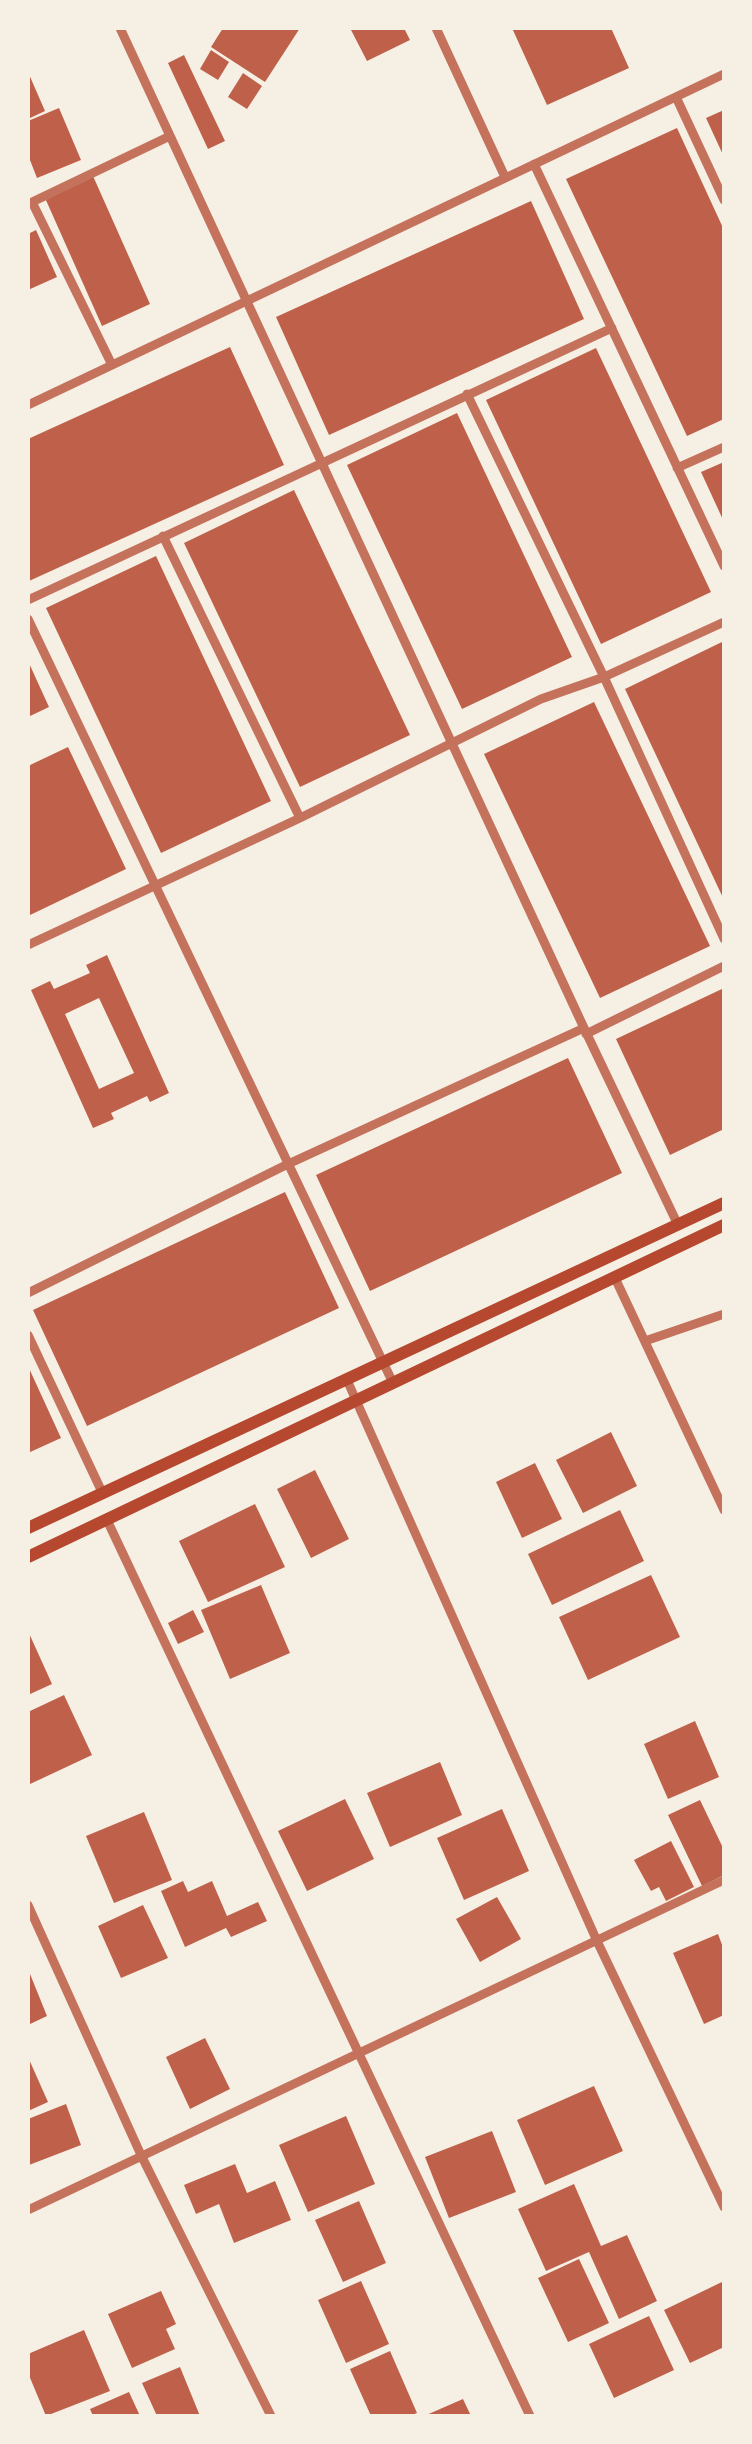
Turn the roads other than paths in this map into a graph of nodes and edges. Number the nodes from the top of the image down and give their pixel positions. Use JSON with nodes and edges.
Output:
{"nodes":[{"id":1,"x":120,"y":28,"type":"edge"},
{"id":2,"x":436,"y":28,"type":"edge"},
{"id":3,"x":724,"y":74,"type":"edge"},
{"id":4,"x":676,"y":96,"type":"junction"},
{"id":5,"x":170,"y":136,"type":"junction"},
{"id":6,"x":534,"y":164,"type":"junction"},
{"id":7,"x":505,"y":178,"type":"junction"},
{"id":8,"x":724,"y":200,"type":"edge"},
{"id":9,"x":30,"y":203,"type":"edge"},
{"id":10,"x":246,"y":301,"type":"junction"},
{"id":11,"x":612,"y":328,"type":"junction"},
{"id":12,"x":112,"y":365,"type":"junction"},
{"id":13,"x":467,"y":394,"type":"junction"},
{"id":14,"x":28,"y":405,"type":"edge"},
{"id":15,"x":724,"y":447,"type":"edge"},
{"id":16,"x":321,"y":462,"type":"junction"},
{"id":17,"x":677,"y":468,"type":"junction"},
{"id":18,"x":163,"y":536,"type":"junction"},
{"id":19,"x":724,"y":566,"type":"edge"},
{"id":20,"x":28,"y":600,"type":"edge"},
{"id":21,"x":28,"y":619,"type":"edge"},
{"id":22,"x":724,"y":622,"type":"edge"},
{"id":23,"x":604,"y":677,"type":"junction"},
{"id":24,"x":452,"y":743,"type":"junction"},
{"id":25,"x":300,"y":818,"type":"junction"},
{"id":26,"x":156,"y":885,"type":"junction"},
{"id":27,"x":724,"y":939,"type":"edge"},
{"id":28,"x":28,"y":946,"type":"edge"},
{"id":29,"x":724,"y":966,"type":"edge"},
{"id":30,"x":585,"y":1031,"type":"junction"},
{"id":31,"x":286,"y":1165,"type":"junction"},
{"id":32,"x":724,"y":1202,"type":"edge"},
{"id":33,"x":678,"y":1224,"type":"junction"},
{"id":34,"x":724,"y":1224,"type":"edge"},
{"id":35,"x":614,"y":1278,"type":"junction"},
{"id":36,"x":28,"y":1293,"type":"edge"},
{"id":37,"x":724,"y":1314,"type":"edge"},
{"id":38,"x":28,"y":1336,"type":"edge"},
{"id":39,"x":645,"y":1341,"type":"junction"},
{"id":40,"x":382,"y":1362,"type":"junction"},
{"id":41,"x":346,"y":1380,"type":"junction"},
{"id":42,"x":393,"y":1383,"type":"junction"},
{"id":43,"x":356,"y":1401,"type":"junction"},
{"id":44,"x":102,"y":1492,"type":"junction"},
{"id":45,"x":724,"y":1510,"type":"edge"},
{"id":46,"x":107,"y":1520,"type":"junction"},
{"id":47,"x":28,"y":1528,"type":"edge"},
{"id":48,"x":28,"y":1558,"type":"edge"},
{"id":49,"x":724,"y":1880,"type":"edge"},
{"id":50,"x":28,"y":1904,"type":"edge"},
{"id":51,"x":597,"y":1941,"type":"junction"},
{"id":52,"x":358,"y":2054,"type":"junction"},
{"id":53,"x":142,"y":2156,"type":"junction"},
{"id":54,"x":724,"y":2207,"type":"edge"},
{"id":55,"x":28,"y":2210,"type":"edge"},
{"id":56,"x":271,"y":2416,"type":"edge"},
{"id":57,"x":530,"y":2416,"type":"edge"}],
"edges":[{"from":1,"to":5,"type":"street"},
{"from":2,"to":7,"type":"street"},
{"from":3,"to":4,"type":"street"},
{"from":4,"to":6,"type":"street"},
{"from":4,"to":8,"type":"street"},
{"from":5,"to":9,"type":"street"},
{"from":5,"to":10,"type":"street"},
{"from":6,"to":7,"type":"street"},
{"from":6,"to":11,"type":"street"},
{"from":7,"to":10,"type":"street"},
{"from":9,"to":12,"type":"street"},
{"from":10,"to":12,"type":"street"},
{"from":10,"to":16,"type":"street"},
{"from":11,"to":13,"type":"street"},
{"from":11,"to":17,"type":"street"},
{"from":12,"to":14,"type":"street"},
{"from":13,"to":16,"type":"street"},
{"from":13,"to":23,"type":"street"},
{"from":15,"to":17,"type":"street"},
{"from":16,"to":18,"type":"street"},
{"from":16,"to":24,"type":"street"},
{"from":17,"to":19,"type":"street"},
{"from":18,"to":20,"type":"street"},
{"from":18,"to":25,"type":"street"},
{"from":21,"to":26,"type":"street"},
{"from":22,"to":23,"type":"street"},
{"from":23,"to":24,"type":"street"},
{"from":23,"to":27,"type":"street"},
{"from":24,"to":25,"type":"street"},
{"from":24,"to":30,"type":"street"},
{"from":25,"to":26,"type":"street"},
{"from":26,"to":28,"type":"street"},
{"from":26,"to":31,"type":"street"},
{"from":29,"to":30,"type":"street"},
{"from":30,"to":31,"type":"street"},
{"from":30,"to":33,"type":"street"},
{"from":31,"to":36,"type":"street"},
{"from":31,"to":40,"type":"street"},
{"from":32,"to":33,"type":"main road"},
{"from":33,"to":40,"type":"main road"},
{"from":34,"to":35,"type":"main road"},
{"from":35,"to":39,"type":"street"},
{"from":35,"to":42,"type":"main road"},
{"from":37,"to":39,"type":"street"},
{"from":38,"to":44,"type":"street"},
{"from":39,"to":45,"type":"street"},
{"from":40,"to":41,"type":"main road"},
{"from":40,"to":42,"type":"street"},
{"from":41,"to":43,"type":"street"},
{"from":41,"to":44,"type":"main road"},
{"from":42,"to":43,"type":"main road"},
{"from":43,"to":46,"type":"main road"},
{"from":43,"to":51,"type":"street"},
{"from":44,"to":47,"type":"main road"},
{"from":46,"to":48,"type":"main road"},
{"from":46,"to":52,"type":"street"},
{"from":49,"to":51,"type":"street"},
{"from":50,"to":53,"type":"street"},
{"from":51,"to":52,"type":"street"},
{"from":51,"to":54,"type":"street"},
{"from":52,"to":53,"type":"street"},
{"from":52,"to":57,"type":"street"},
{"from":53,"to":55,"type":"street"},
{"from":53,"to":56,"type":"street"}]}
